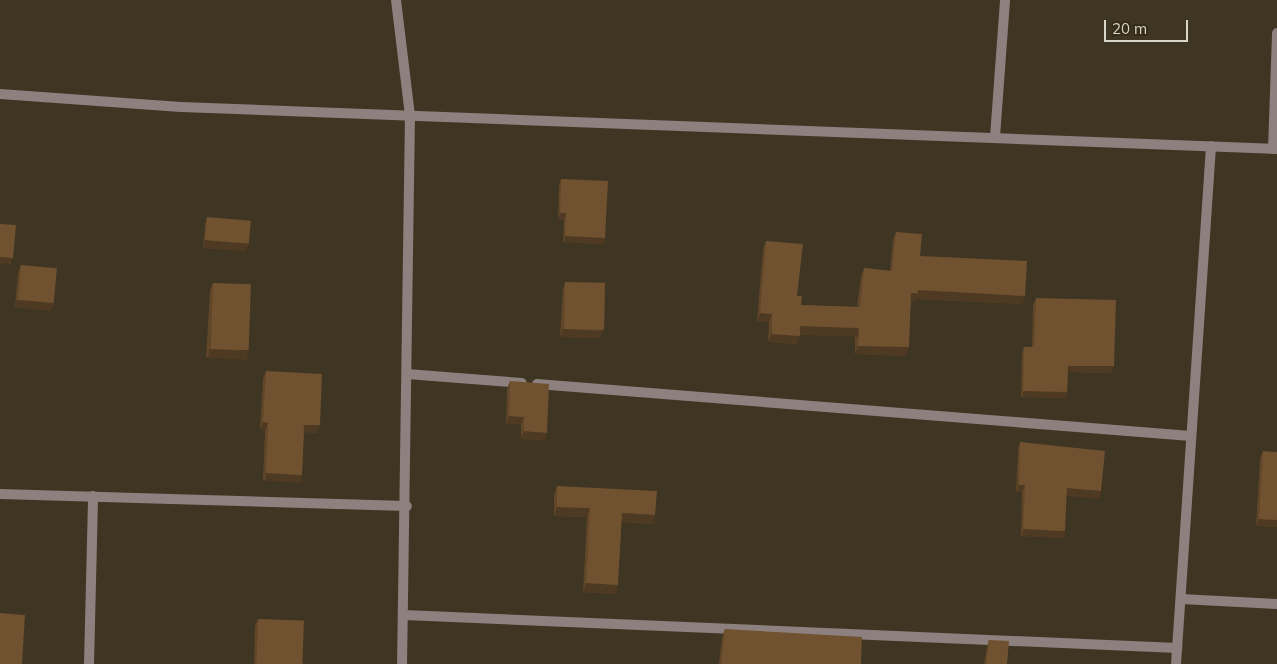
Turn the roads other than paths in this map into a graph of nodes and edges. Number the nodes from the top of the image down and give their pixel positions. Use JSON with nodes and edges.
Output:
{"nodes":[{"id":1,"x":396,"y":0,"type":"edge"},
{"id":2,"x":1005,"y":0,"type":"edge"},
{"id":3,"x":1277,"y":33,"type":"edge"},
{"id":4,"x":0,"y":94,"type":"edge"},
{"id":5,"x":410,"y":115,"type":"junction"},
{"id":6,"x":995,"y":137,"type":"junction"},
{"id":7,"x":1211,"y":146,"type":"junction"},
{"id":8,"x":1275,"y":149,"type":"edge"},
{"id":9,"x":407,"y":374,"type":"junction"},
{"id":10,"x":1191,"y":436,"type":"junction"},
{"id":11,"x":0,"y":494,"type":"edge"},
{"id":12,"x":92,"y":496,"type":"junction"},
{"id":13,"x":407,"y":506,"type":"junction"},
{"id":14,"x":1180,"y":599,"type":"junction"},
{"id":15,"x":1277,"y":604,"type":"edge"},
{"id":16,"x":404,"y":615,"type":"junction"},
{"id":17,"x":1177,"y":648,"type":"junction"},
{"id":18,"x":89,"y":664,"type":"edge"},
{"id":19,"x":402,"y":664,"type":"edge"},
{"id":20,"x":1176,"y":664,"type":"edge"}],
"edges":[{"from":1,"to":5,"type":"street"},
{"from":2,"to":6,"type":"street"},
{"from":3,"to":8,"type":"street"},
{"from":4,"to":5,"type":"street"},
{"from":5,"to":6,"type":"street"},
{"from":5,"to":9,"type":"street"},
{"from":6,"to":7,"type":"street"},
{"from":7,"to":8,"type":"street"},
{"from":7,"to":10,"type":"street"},
{"from":9,"to":10,"type":"street"},
{"from":9,"to":13,"type":"street"},
{"from":10,"to":14,"type":"street"},
{"from":11,"to":12,"type":"street"},
{"from":12,"to":13,"type":"street"},
{"from":12,"to":18,"type":"street"},
{"from":13,"to":16,"type":"street"},
{"from":14,"to":15,"type":"street"},
{"from":14,"to":17,"type":"street"},
{"from":16,"to":17,"type":"street"},
{"from":16,"to":19,"type":"street"},
{"from":17,"to":20,"type":"street"}]}
